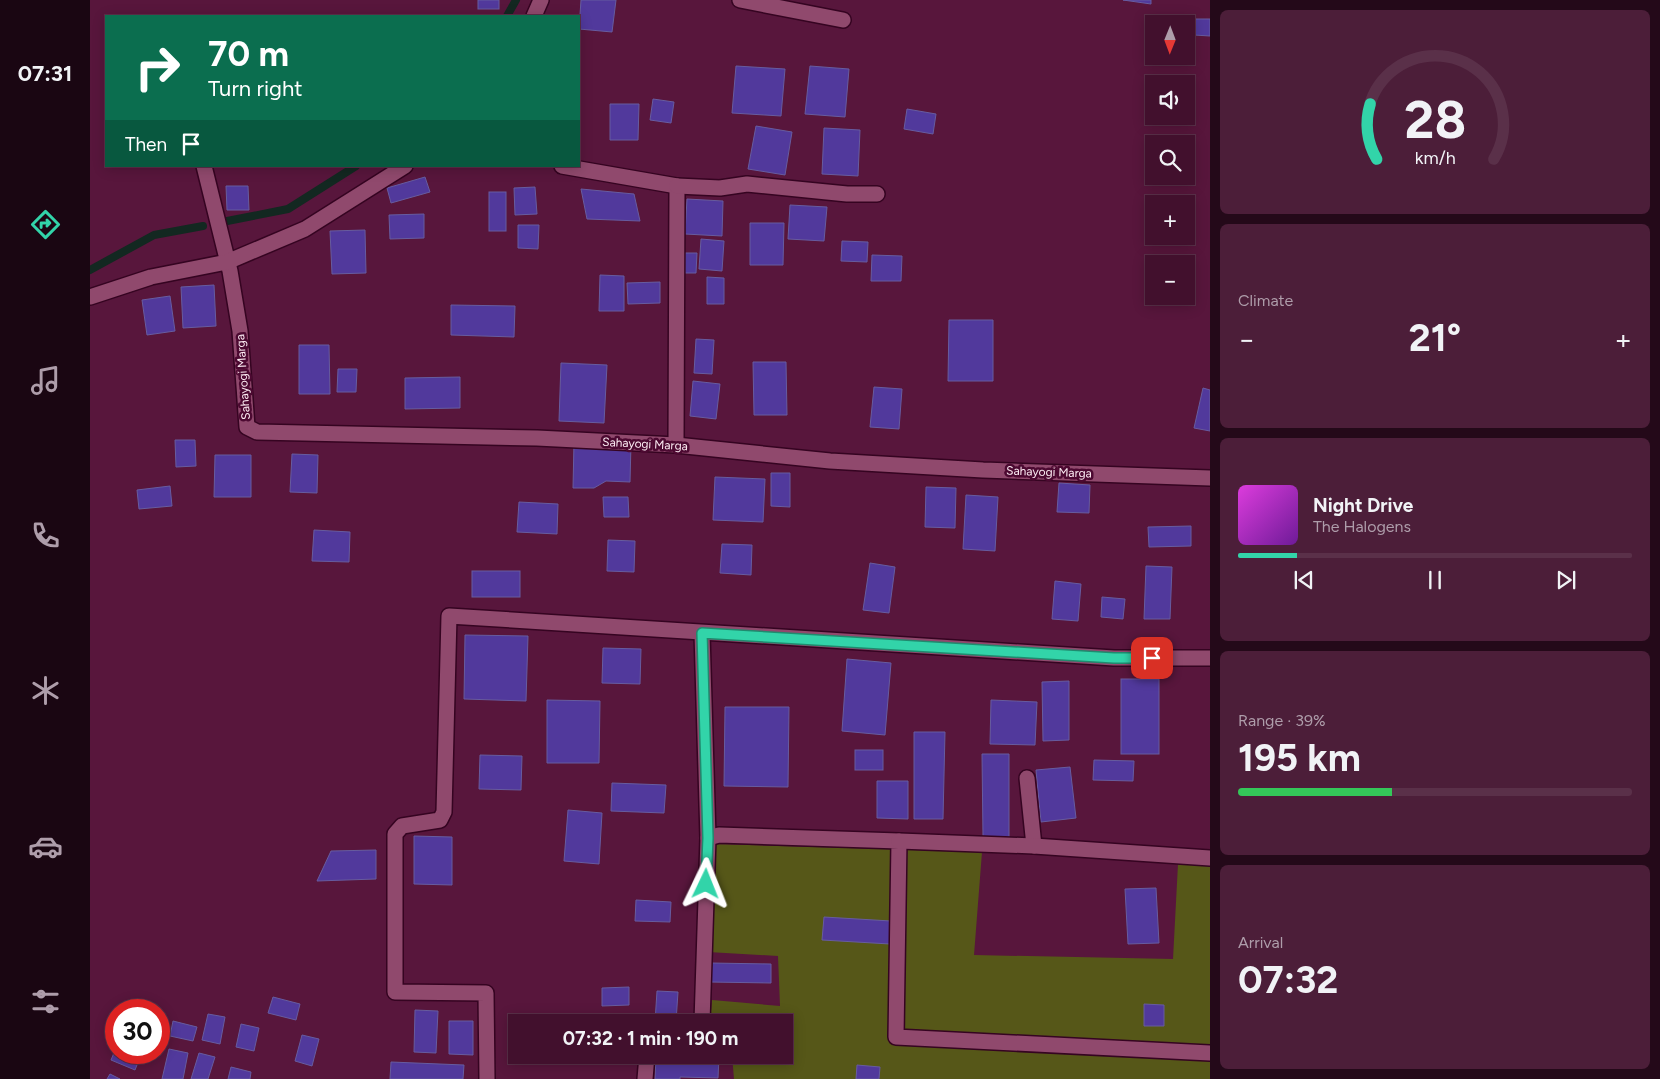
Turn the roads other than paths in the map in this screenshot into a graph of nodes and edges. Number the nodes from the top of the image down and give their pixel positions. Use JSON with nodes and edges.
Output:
{"nodes":[{"id":1,"x":541,"y":0,"type":"edge"},
{"id":2,"x":741,"y":0,"type":"edge"},
{"id":3,"x":534,"y":15,"type":"edge"},
{"id":4,"x":843,"y":20,"type":"dead end"},
{"id":5,"x":204,"y":167,"type":"edge"},
{"id":6,"x":403,"y":167,"type":"edge"},
{"id":7,"x":568,"y":167,"type":"edge"},
{"id":8,"x":677,"y":186,"type":"junction"},
{"id":9,"x":878,"y":194,"type":"dead end"},
{"id":10,"x":227,"y":262,"type":"junction"},
{"id":11,"x":90,"y":297,"type":"edge"},
{"id":12,"x":676,"y":445,"type":"junction"},
{"id":13,"x":1210,"y":478,"type":"edge"},
{"id":14,"x":702,"y":633,"type":"junction"},
{"id":15,"x":1210,"y":658,"type":"edge"},
{"id":16,"x":1027,"y":778,"type":"dead end"},
{"id":17,"x":708,"y":838,"type":"junction"},
{"id":18,"x":899,"y":841,"type":"junction"},
{"id":19,"x":1034,"y":846,"type":"junction"},
{"id":20,"x":1210,"y":858,"type":"edge"},
{"id":21,"x":702,"y":1014,"type":"edge"},
{"id":22,"x":1210,"y":1052,"type":"edge"},
{"id":23,"x":646,"y":1064,"type":"edge"},
{"id":24,"x":487,"y":1079,"type":"edge"},
{"id":25,"x":645,"y":1079,"type":"edge"}],
"edges":[{"from":1,"to":3,"type":"street"},
{"from":2,"to":4,"type":"street"},
{"from":5,"to":10,"type":"street"},
{"from":6,"to":10,"type":"street"},
{"from":7,"to":8,"type":"street"},
{"from":8,"to":9,"type":"street"},
{"from":8,"to":12,"type":"street"},
{"from":10,"to":11,"type":"street"},
{"from":10,"to":12,"type":"street","name":"Sahayogi Marga"},
{"from":12,"to":13,"type":"street","name":"Sahayogi Marga"},
{"from":14,"to":15,"type":"street"},
{"from":14,"to":17,"type":"street"},
{"from":14,"to":24,"type":"street"},
{"from":16,"to":19,"type":"street"},
{"from":17,"to":18,"type":"street"},
{"from":17,"to":21,"type":"street"},
{"from":18,"to":19,"type":"street"},
{"from":18,"to":22,"type":"street"},
{"from":19,"to":20,"type":"street"},
{"from":23,"to":25,"type":"street"}]}
